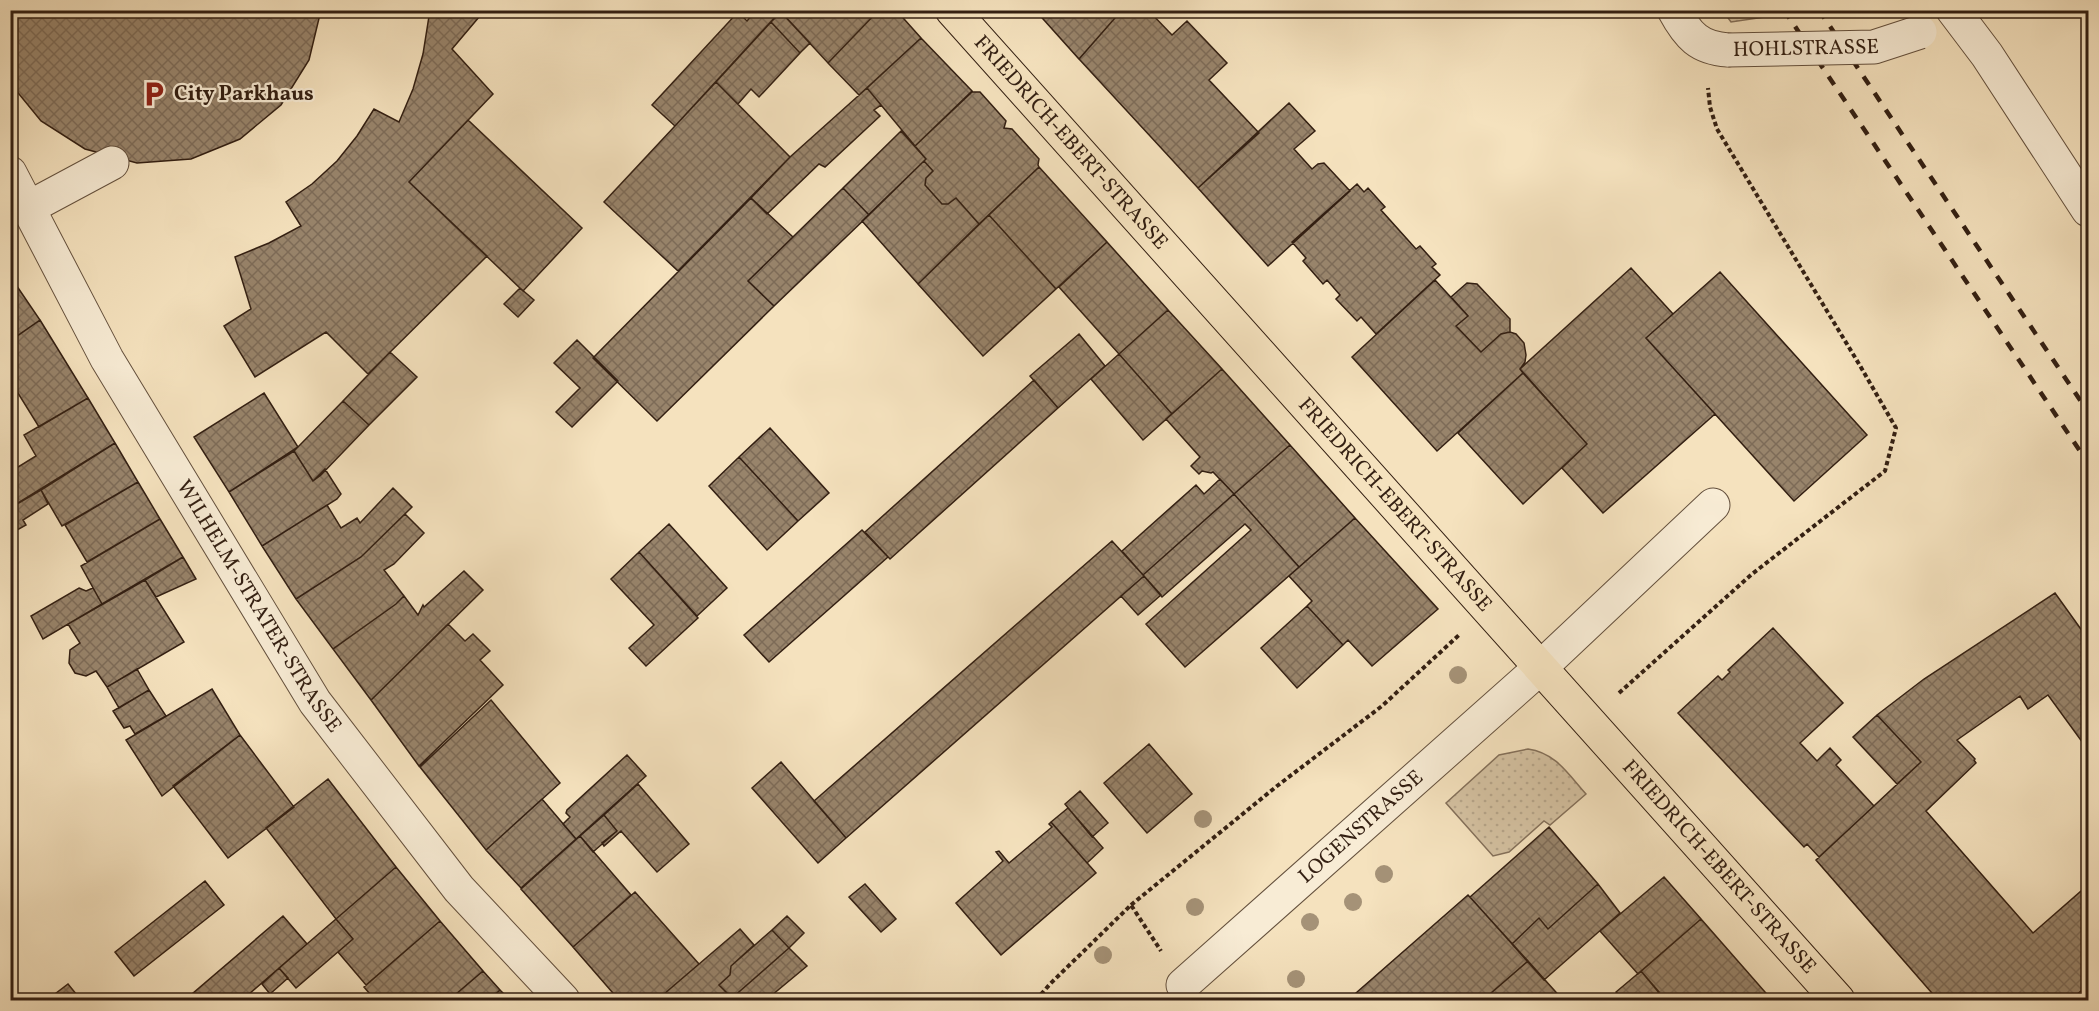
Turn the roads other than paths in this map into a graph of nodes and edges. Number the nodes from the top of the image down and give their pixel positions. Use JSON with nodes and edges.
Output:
{"nodes":[{"id":1,"x":952,"y":10,"type":"edge"},
{"id":2,"x":1674,"y":10,"type":"edge"},
{"id":3,"x":1944,"y":10,"type":"edge"},
{"id":4,"x":1953,"y":10,"type":"edge"},
{"id":5,"x":112,"y":163,"type":"dead end"},
{"id":6,"x":10,"y":173,"type":"edge"},
{"id":7,"x":28,"y":208,"type":"junction"},
{"id":8,"x":2088,"y":210,"type":"edge"},
{"id":9,"x":1713,"y":505,"type":"dead end"},
{"id":10,"x":1540,"y":668,"type":"junction"},
{"id":11,"x":1183,"y":985,"type":"road end"},
{"id":12,"x":563,"y":1000,"type":"edge"},
{"id":13,"x":1838,"y":1000,"type":"edge"}],
"edges":[{"from":1,"to":10,"type":"main road","name":"FRIEDRICH-EBERT-STRASSE"},
{"from":2,"to":3,"type":"street","name":"HOHLSTRASSE","bridge":true},
{"from":4,"to":8,"type":"street"},
{"from":5,"to":7,"type":"street"},
{"from":6,"to":7,"type":"street","name":"WILHELM-STRATER-STRASSE"},
{"from":7,"to":12,"type":"street","name":"WILHELM-STRATER-STRASSE"},
{"from":9,"to":10,"type":"street","name":"LOGENSTRASSE"},
{"from":10,"to":11,"type":"street","name":"LOGENSTRASSE"},
{"from":10,"to":13,"type":"main road","name":"FRIEDRICH-EBERT-STRASSE"}]}
